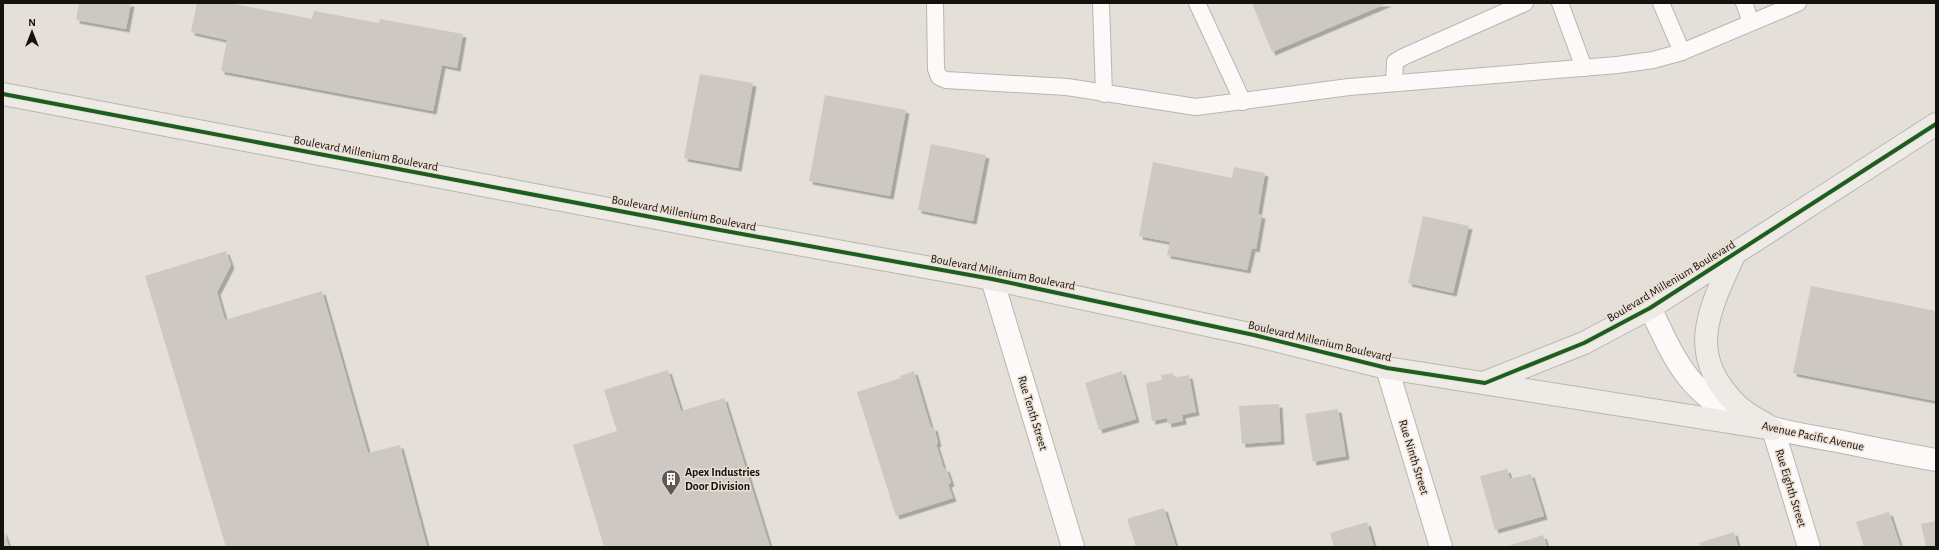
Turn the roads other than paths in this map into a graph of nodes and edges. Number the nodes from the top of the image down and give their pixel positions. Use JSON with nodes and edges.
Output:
{"nodes":[{"id":1,"x":935,"y":3,"type":"edge"},
{"id":2,"x":1102,"y":3,"type":"edge"},
{"id":3,"x":1197,"y":3,"type":"edge"},
{"id":4,"x":1525,"y":3,"type":"edge"},
{"id":5,"x":1560,"y":3,"type":"edge"},
{"id":6,"x":1662,"y":3,"type":"edge"},
{"id":7,"x":1744,"y":3,"type":"edge"},
{"id":8,"x":1798,"y":3,"type":"edge"},
{"id":9,"x":1751,"y":22,"type":"junction"},
{"id":10,"x":1682,"y":52,"type":"junction"},
{"id":11,"x":1584,"y":68,"type":"junction"},
{"id":12,"x":1394,"y":83,"type":"junction"},
{"id":13,"x":3,"y":94,"type":"edge"},
{"id":14,"x":1104,"y":94,"type":"junction"},
{"id":15,"x":1243,"y":102,"type":"junction"},
{"id":16,"x":1936,"y":124,"type":"edge"},
{"id":17,"x":1734,"y":255,"type":"junction"},
{"id":18,"x":992,"y":279,"type":"junction"},
{"id":19,"x":1650,"y":308,"type":"junction"},
{"id":20,"x":1387,"y":368,"type":"junction"},
{"id":21,"x":1485,"y":383,"type":"junction"},
{"id":22,"x":1773,"y":429,"type":"junction"},
{"id":23,"x":1936,"y":460,"type":"edge"},
{"id":24,"x":1073,"y":547,"type":"edge"},
{"id":25,"x":1441,"y":547,"type":"edge"},
{"id":26,"x":1809,"y":547,"type":"edge"}],
"edges":[{"from":1,"to":14,"type":"lane"},
{"from":2,"to":14,"type":"lane"},
{"from":3,"to":15,"type":"lane"},
{"from":4,"to":12,"type":"lane"},
{"from":5,"to":11,"type":"lane"},
{"from":6,"to":10,"type":"lane"},
{"from":7,"to":9,"type":"lane"},
{"from":8,"to":9,"type":"lane"},
{"from":9,"to":10,"type":"lane"},
{"from":10,"to":11,"type":"lane"},
{"from":11,"to":12,"type":"lane"},
{"from":12,"to":15,"type":"lane"},
{"from":13,"to":18,"type":"main road","name":"Boulevard Millenium Boulevard"},
{"from":14,"to":15,"type":"lane"},
{"from":16,"to":17,"type":"main road","name":"Boulevard Millenium Boulevard"},
{"from":17,"to":19,"type":"main road","name":"Boulevard Millenium Boulevard"},
{"from":17,"to":22,"type":"main road"},
{"from":18,"to":20,"type":"main road","name":"Boulevard Millenium Boulevard"},
{"from":18,"to":24,"type":"street","name":"Rue Tenth Street"},
{"from":19,"to":21,"type":"main road","name":"Boulevard Millenium Boulevard"},
{"from":19,"to":22,"type":"street","name":"Avenue Pacific Avenue"},
{"from":20,"to":21,"type":"main road","name":"Boulevard Millenium Boulevard"},
{"from":20,"to":25,"type":"street","name":"Rue Ninth Street"},
{"from":21,"to":22,"type":"main road"},
{"from":22,"to":23,"type":"street","name":"Avenue Pacific Avenue"},
{"from":22,"to":26,"type":"street","name":"Rue Eighth Street"}]}
